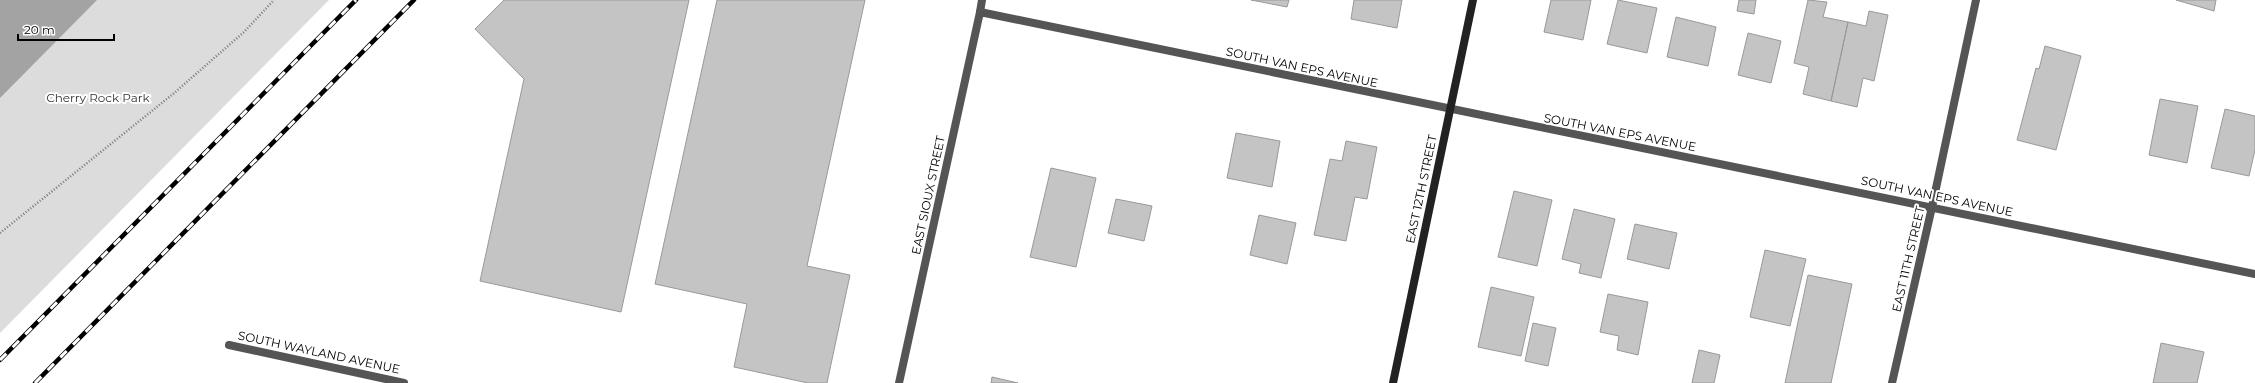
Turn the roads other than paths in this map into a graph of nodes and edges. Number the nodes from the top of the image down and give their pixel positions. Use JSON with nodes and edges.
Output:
{"nodes":[{"id":1,"x":982,"y":0,"type":"edge"},
{"id":2,"x":1473,"y":0,"type":"edge"},
{"id":3,"x":1976,"y":0,"type":"edge"},
{"id":4,"x":980,"y":12,"type":"junction"},
{"id":5,"x":1449,"y":110,"type":"junction"},
{"id":6,"x":1932,"y":207,"type":"junction"},
{"id":7,"x":2255,"y":274,"type":"edge"},
{"id":8,"x":229,"y":345,"type":"dead end"},
{"id":9,"x":404,"y":383,"type":"edge"},
{"id":10,"x":899,"y":383,"type":"edge"},
{"id":11,"x":1393,"y":383,"type":"edge"},
{"id":12,"x":1892,"y":383,"type":"edge"}],
"edges":[{"from":1,"to":4,"type":"street","name":"EAST SIOUX STREET"},
{"from":2,"to":5,"type":"street","name":"EAST 12TH STREET"},
{"from":3,"to":6,"type":"street","name":"EAST 11TH STREET"},
{"from":4,"to":5,"type":"street","name":"SOUTH VAN EPS AVENUE"},
{"from":4,"to":10,"type":"street","name":"EAST SIOUX STREET"},
{"from":5,"to":6,"type":"street","name":"SOUTH VAN EPS AVENUE"},
{"from":5,"to":11,"type":"street","name":"EAST 12TH STREET"},
{"from":6,"to":7,"type":"street","name":"SOUTH VAN EPS AVENUE"},
{"from":6,"to":12,"type":"street","name":"EAST 11TH STREET"},
{"from":8,"to":9,"type":"street","name":"SOUTH WAYLAND AVENUE"}]}
